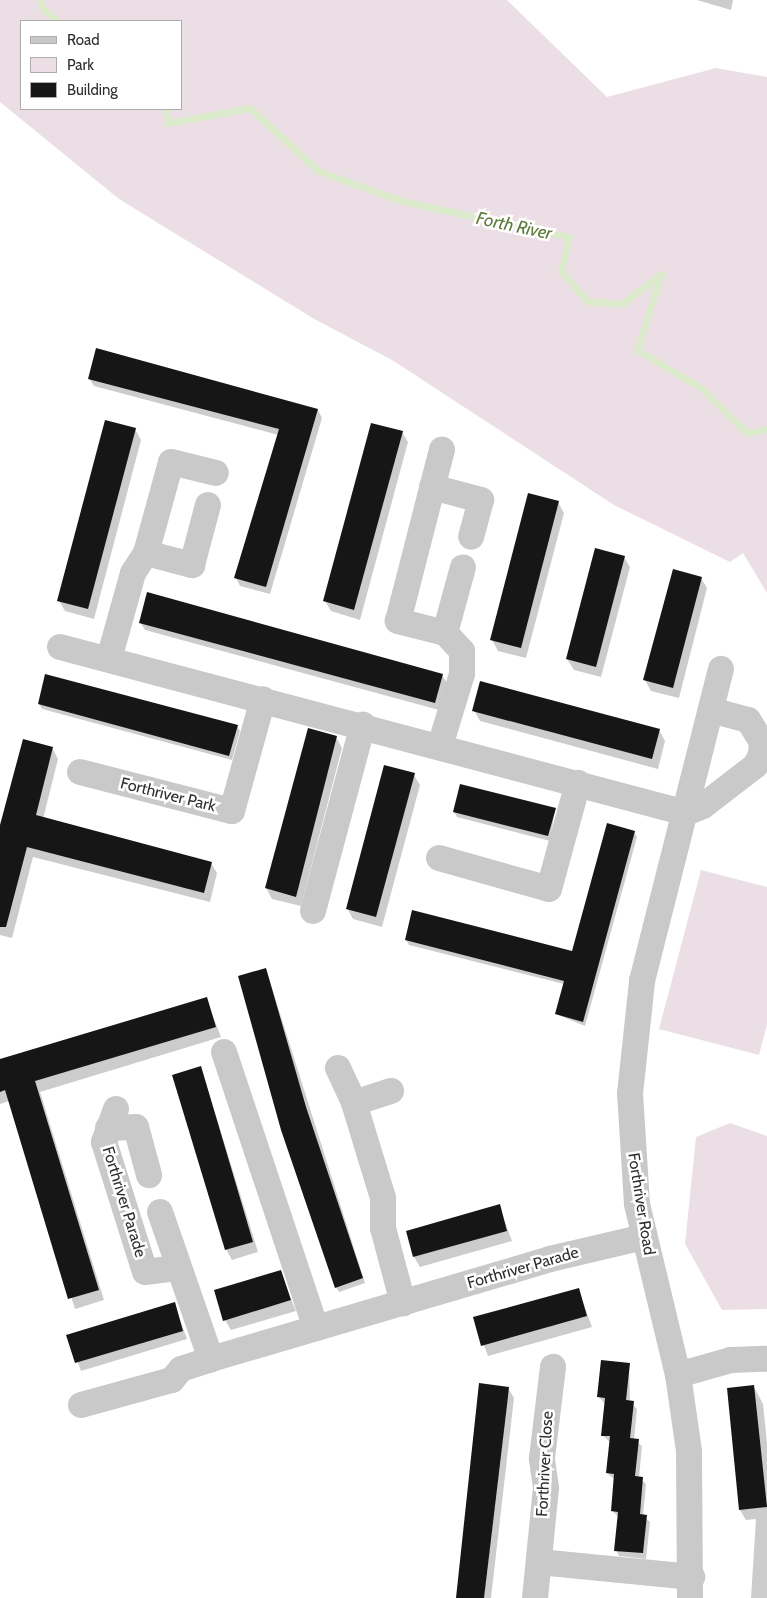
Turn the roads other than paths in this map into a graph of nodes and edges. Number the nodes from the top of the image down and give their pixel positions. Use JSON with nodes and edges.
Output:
{"nodes":[{"id":1,"x":442,"y":450,"type":"dead end"},
{"id":2,"x":216,"y":473,"type":"dead end"},
{"id":3,"x":432,"y":487,"type":"junction"},
{"id":4,"x":208,"y":505,"type":"dead end"},
{"id":5,"x":471,"y":536,"type":"dead end"},
{"id":6,"x":146,"y":553,"type":"junction"},
{"id":7,"x":463,"y":567,"type":"dead end"},
{"id":8,"x":445,"y":633,"type":"junction"},
{"id":9,"x":60,"y":647,"type":"dead end"},
{"id":10,"x":109,"y":660,"type":"junction"},
{"id":11,"x":721,"y":669,"type":"dead end"},
{"id":12,"x":263,"y":700,"type":"junction"},
{"id":13,"x":711,"y":710,"type":"junction"},
{"id":14,"x":363,"y":725,"type":"junction"},
{"id":15,"x":440,"y":746,"type":"junction"},
{"id":16,"x":80,"y":772,"type":"dead end"},
{"id":17,"x":578,"y":783,"type":"junction"},
{"id":18,"x":686,"y":813,"type":"junction"},
{"id":19,"x":439,"y":858,"type":"dead end"},
{"id":20,"x":313,"y":911,"type":"dead end"},
{"id":21,"x":224,"y":1052,"type":"dead end"},
{"id":22,"x":338,"y":1068,"type":"dead end"},
{"id":23,"x":391,"y":1092,"type":"dead end"},
{"id":24,"x":354,"y":1103,"type":"junction"},
{"id":25,"x":149,"y":1175,"type":"dead end"},
{"id":26,"x":160,"y":1212,"type":"dead end"},
{"id":27,"x":644,"y":1237,"type":"junction"},
{"id":28,"x":179,"y":1268,"type":"junction"},
{"id":29,"x":403,"y":1303,"type":"junction"},
{"id":30,"x":316,"y":1328,"type":"junction"},
{"id":31,"x":212,"y":1359,"type":"junction"},
{"id":32,"x":767,"y":1359,"type":"edge"},
{"id":33,"x":553,"y":1367,"type":"dead end"},
{"id":34,"x":678,"y":1376,"type":"junction"},
{"id":35,"x":81,"y":1405,"type":"dead end"},
{"id":36,"x":538,"y":1562,"type":"junction"},
{"id":37,"x":691,"y":1587,"type":"edge"},
{"id":38,"x":535,"y":1598,"type":"edge"}],
"edges":[{"from":1,"to":3,"type":"street"},
{"from":2,"to":6,"type":"street"},
{"from":3,"to":5,"type":"street"},
{"from":3,"to":8,"type":"street"},
{"from":4,"to":6,"type":"street"},
{"from":6,"to":10,"type":"street"},
{"from":7,"to":8,"type":"street"},
{"from":8,"to":15,"type":"street"},
{"from":9,"to":10,"type":"street"},
{"from":10,"to":12,"type":"street"},
{"from":11,"to":13,"type":"street","name":"Forthriver Road"},
{"from":12,"to":14,"type":"street"},
{"from":12,"to":16,"type":"street","name":"Forthriver Park"},
{"from":13,"to":18,"type":"street","name":"Forthriver Road"},
{"from":13,"to":18,"type":"street"},
{"from":14,"to":15,"type":"street"},
{"from":14,"to":20,"type":"street"},
{"from":15,"to":17,"type":"street"},
{"from":17,"to":18,"type":"street"},
{"from":17,"to":19,"type":"street"},
{"from":18,"to":27,"type":"street","name":"Forthriver Road"},
{"from":21,"to":30,"type":"street"},
{"from":22,"to":24,"type":"street"},
{"from":23,"to":24,"type":"street"},
{"from":24,"to":29,"type":"street"},
{"from":25,"to":28,"type":"street","name":"Forthriver Parade"},
{"from":26,"to":28,"type":"street","name":"Forthriver Parade"},
{"from":27,"to":29,"type":"street","name":"Forthriver Parade"},
{"from":27,"to":34,"type":"street","name":"Forthriver Road"},
{"from":28,"to":31,"type":"street","name":"Forthriver Parade"},
{"from":29,"to":30,"type":"street","name":"Forthriver Parade"},
{"from":30,"to":31,"type":"street","name":"Forthriver Parade"},
{"from":31,"to":35,"type":"street","name":"Forthriver Parade"},
{"from":32,"to":34,"type":"street"},
{"from":33,"to":36,"type":"street","name":"Forthriver Close"},
{"from":34,"to":37,"type":"street","name":"Forthriver Road"},
{"from":36,"to":37,"type":"street"},
{"from":36,"to":38,"type":"street","name":"Forthriver Close"}]}
